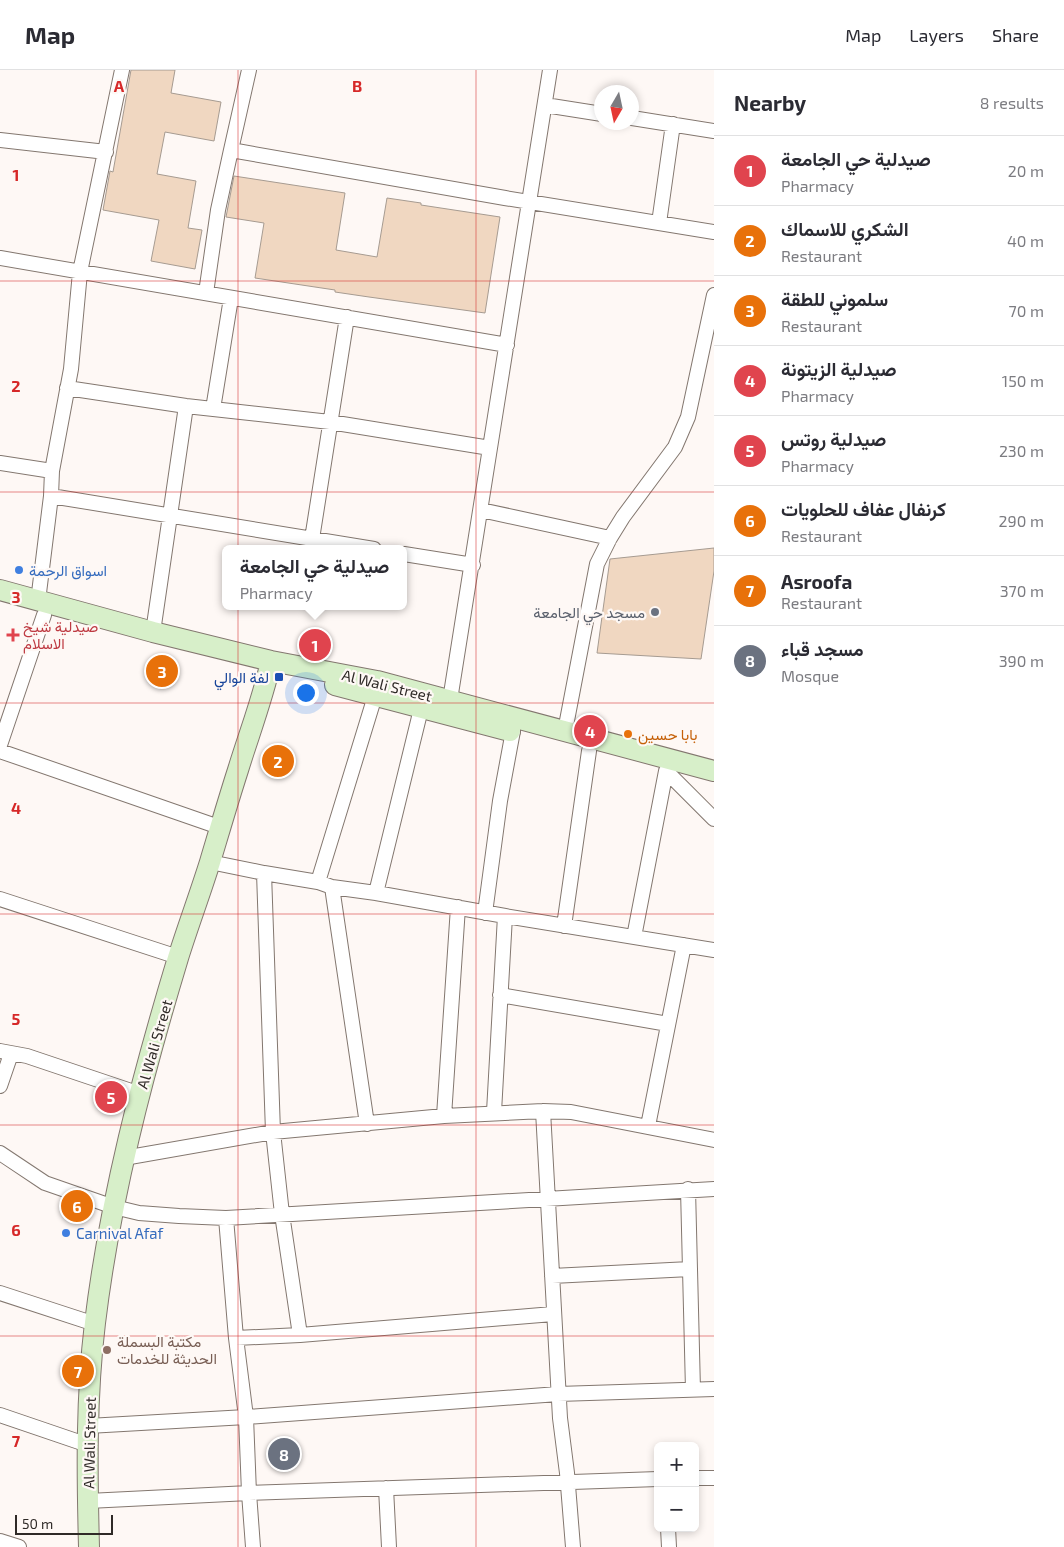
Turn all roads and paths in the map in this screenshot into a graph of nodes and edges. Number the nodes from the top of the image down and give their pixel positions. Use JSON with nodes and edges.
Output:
{"nodes":[{"id":1,"x":122,"y":70,"type":"edge"},
{"id":2,"x":249,"y":70,"type":"edge"},
{"id":3,"x":550,"y":70,"type":"edge"},
{"id":4,"x":544,"y":105,"type":"junction"},
{"id":5,"x":594,"y":113,"type":"edge"},
{"id":6,"x":639,"y":119,"type":"edge"},
{"id":7,"x":673,"y":124,"type":"junction"},
{"id":8,"x":714,"y":130,"type":"edge"},
{"id":9,"x":0,"y":140,"type":"edge"},
{"id":10,"x":231,"y":150,"type":"junction"},
{"id":11,"x":106,"y":152,"type":"junction"},
{"id":12,"x":529,"y":202,"type":"junction"},
{"id":13,"x":659,"y":223,"type":"junction"},
{"id":14,"x":714,"y":232,"type":"edge"},
{"id":15,"x":0,"y":258,"type":"edge"},
{"id":16,"x":80,"y":272,"type":"junction"},
{"id":17,"x":206,"y":293,"type":"junction"},
{"id":18,"x":714,"y":295,"type":"edge"},
{"id":19,"x":231,"y":298,"type":"junction"},
{"id":20,"x":347,"y":317,"type":"junction"},
{"id":21,"x":507,"y":345,"type":"junction"},
{"id":22,"x":67,"y":388,"type":"junction"},
{"id":23,"x":186,"y":406,"type":"junction"},
{"id":24,"x":213,"y":409,"type":"junction"},
{"id":25,"x":330,"y":422,"type":"junction"},
{"id":26,"x":490,"y":448,"type":"junction"},
{"id":27,"x":0,"y":463,"type":"edge"},
{"id":28,"x":52,"y":471,"type":"junction"},
{"id":29,"x":51,"y":496,"type":"junction"},
{"id":30,"x":481,"y":510,"type":"junction"},
{"id":31,"x":170,"y":516,"type":"junction"},
{"id":32,"x":610,"y":538,"type":"junction"},
{"id":33,"x":312,"y":539,"type":"junction"},
{"id":34,"x":349,"y":545,"type":"edge"},
{"id":35,"x":407,"y":554,"type":"edge"},
{"id":36,"x":473,"y":564,"type":"junction"},
{"id":37,"x":0,"y":590,"type":"edge"},
{"id":38,"x":0,"y":603,"type":"edge"},
{"id":39,"x":41,"y":608,"type":"junction"},
{"id":40,"x":154,"y":632,"type":"junction"},
{"id":41,"x":270,"y":667,"type":"junction"},
{"id":42,"x":376,"y":696,"type":"junction"},
{"id":43,"x":450,"y":700,"type":"junction"},
{"id":44,"x":421,"y":708,"type":"junction"},
{"id":45,"x":565,"y":731,"type":"junction"},
{"id":46,"x":513,"y":732,"type":"junction"},
{"id":47,"x":0,"y":745,"type":"edge"},
{"id":48,"x":0,"y":751,"type":"edge"},
{"id":49,"x":589,"y":751,"type":"junction"},
{"id":50,"x":666,"y":771,"type":"junction"},
{"id":51,"x":714,"y":771,"type":"edge"},
{"id":52,"x":714,"y":784,"type":"edge"},
{"id":53,"x":714,"y":819,"type":"edge"},
{"id":54,"x":219,"y":827,"type":"junction"},
{"id":55,"x":210,"y":862,"type":"junction"},
{"id":56,"x":264,"y":873,"type":"junction"},
{"id":57,"x":318,"y":882,"type":"junction"},
{"id":58,"x":332,"y":887,"type":"junction"},
{"id":59,"x":376,"y":893,"type":"junction"},
{"id":60,"x":0,"y":899,"type":"edge"},
{"id":61,"x":458,"y":907,"type":"junction"},
{"id":62,"x":486,"y":913,"type":"junction"},
{"id":63,"x":505,"y":916,"type":"junction"},
{"id":64,"x":564,"y":926,"type":"junction"},
{"id":65,"x":634,"y":937,"type":"junction"},
{"id":66,"x":684,"y":945,"type":"junction"},
{"id":67,"x":714,"y":950,"type":"edge"},
{"id":68,"x":178,"y":957,"type":"junction"},
{"id":69,"x":500,"y":995,"type":"junction"},
{"id":70,"x":668,"y":1024,"type":"junction"},
{"id":71,"x":6,"y":1053,"type":"edge"},
{"id":72,"x":0,"y":1086,"type":"edge"},
{"id":73,"x":140,"y":1094,"type":"junction"},
{"id":74,"x":543,"y":1110,"type":"junction"},
{"id":75,"x":494,"y":1112,"type":"junction"},
{"id":76,"x":444,"y":1116,"type":"junction"},
{"id":77,"x":367,"y":1124,"type":"junction"},
{"id":78,"x":648,"y":1126,"type":"junction"},
{"id":79,"x":273,"y":1132,"type":"junction"},
{"id":80,"x":714,"y":1140,"type":"edge"},
{"id":81,"x":0,"y":1153,"type":"edge"},
{"id":82,"x":124,"y":1158,"type":"junction"},
{"id":83,"x":688,"y":1189,"type":"junction"},
{"id":84,"x":714,"y":1189,"type":"edge"},
{"id":85,"x":547,"y":1198,"type":"junction"},
{"id":86,"x":114,"y":1207,"type":"junction"},
{"id":87,"x":282,"y":1214,"type":"junction"},
{"id":88,"x":226,"y":1218,"type":"junction"},
{"id":89,"x":690,"y":1269,"type":"junction"},
{"id":90,"x":552,"y":1276,"type":"junction"},
{"id":91,"x":0,"y":1293,"type":"edge"},
{"id":92,"x":553,"y":1314,"type":"junction"},
{"id":93,"x":95,"y":1324,"type":"junction"},
{"id":94,"x":300,"y":1335,"type":"junction"},
{"id":95,"x":236,"y":1338,"type":"junction"},
{"id":96,"x":714,"y":1389,"type":"edge"},
{"id":97,"x":693,"y":1390,"type":"junction"},
{"id":98,"x":558,"y":1394,"type":"junction"},
{"id":99,"x":0,"y":1415,"type":"edge"},
{"id":100,"x":246,"y":1417,"type":"junction"},
{"id":101,"x":88,"y":1435,"type":"junction"},
{"id":102,"x":699,"y":1478,"type":"edge"},
{"id":103,"x":714,"y":1478,"type":"edge"},
{"id":104,"x":654,"y":1479,"type":"edge"},
{"id":105,"x":568,"y":1483,"type":"junction"},
{"id":106,"x":386,"y":1488,"type":"junction"},
{"id":107,"x":249,"y":1493,"type":"junction"},
{"id":108,"x":88,"y":1501,"type":"junction"},
{"id":109,"x":668,"y":1532,"type":"edge"},
{"id":110,"x":0,"y":1541,"type":"edge"},
{"id":111,"x":19,"y":1547,"type":"edge"},
{"id":112,"x":89,"y":1547,"type":"edge"},
{"id":113,"x":253,"y":1547,"type":"edge"},
{"id":114,"x":389,"y":1547,"type":"edge"},
{"id":115,"x":573,"y":1547,"type":"edge"},
{"id":116,"x":668,"y":1547,"type":"edge"}],
"edges":[{"from":1,"to":11,"type":"street"},
{"from":2,"to":10,"type":"street"},
{"from":3,"to":4,"type":"street"},
{"from":4,"to":5,"type":"street"},
{"from":4,"to":12,"type":"street"},
{"from":6,"to":7,"type":"street"},
{"from":7,"to":8,"type":"street"},
{"from":7,"to":13,"type":"street"},
{"from":9,"to":11,"type":"street"},
{"from":10,"to":12,"type":"street"},
{"from":10,"to":17,"type":"street"},
{"from":11,"to":16,"type":"street"},
{"from":12,"to":13,"type":"street"},
{"from":12,"to":21,"type":"street"},
{"from":13,"to":14,"type":"street"},
{"from":15,"to":16,"type":"street"},
{"from":16,"to":17,"type":"street"},
{"from":16,"to":22,"type":"street"},
{"from":17,"to":19,"type":"street"},
{"from":18,"to":32,"type":"street"},
{"from":19,"to":20,"type":"street"},
{"from":19,"to":24,"type":"street"},
{"from":20,"to":21,"type":"street"},
{"from":20,"to":25,"type":"street"},
{"from":21,"to":26,"type":"street"},
{"from":22,"to":23,"type":"street"},
{"from":22,"to":28,"type":"street"},
{"from":23,"to":24,"type":"street"},
{"from":23,"to":31,"type":"street"},
{"from":24,"to":25,"type":"street"},
{"from":25,"to":26,"type":"street"},
{"from":25,"to":33,"type":"street"},
{"from":26,"to":30,"type":"street"},
{"from":27,"to":28,"type":"street"},
{"from":28,"to":29,"type":"street"},
{"from":29,"to":31,"type":"street"},
{"from":29,"to":39,"type":"street"},
{"from":30,"to":32,"type":"street"},
{"from":30,"to":36,"type":"street"},
{"from":31,"to":33,"type":"street"},
{"from":31,"to":40,"type":"street"},
{"from":32,"to":45,"type":"street"},
{"from":33,"to":34,"type":"street"},
{"from":35,"to":36,"type":"street"},
{"from":36,"to":43,"type":"street"},
{"from":37,"to":39,"type":"street","name":"Al Wali Street"},
{"from":38,"to":39,"type":"street","name":"Al Wali Street"},
{"from":39,"to":40,"type":"street","name":"Al Wali Street"},
{"from":39,"to":41,"type":"street","name":"Al Wali Street"},
{"from":39,"to":47,"type":"street"},
{"from":40,"to":41,"type":"street","name":"Al Wali Street"},
{"from":41,"to":42,"type":"street","name":"Al Wali Street"},
{"from":41,"to":43,"type":"street","name":"Al Wali Street"},
{"from":41,"to":54,"type":"street","name":"Al Wali Street"},
{"from":42,"to":44,"type":"street","name":"Al Wali Street"},
{"from":42,"to":57,"type":"street"},
{"from":43,"to":45,"type":"street","name":"Al Wali Street"},
{"from":44,"to":46,"type":"street","name":"Al Wali Street"},
{"from":44,"to":59,"type":"street"},
{"from":45,"to":51,"type":"street","name":"Al Wali Street"},
{"from":46,"to":49,"type":"street","name":"Al Wali Street"},
{"from":46,"to":62,"type":"street"},
{"from":48,"to":54,"type":"street"},
{"from":49,"to":50,"type":"street","name":"Al Wali Street"},
{"from":49,"to":64,"type":"street"},
{"from":50,"to":52,"type":"street","name":"Al Wali Street"},
{"from":50,"to":53,"type":"street"},
{"from":50,"to":65,"type":"street"},
{"from":54,"to":55,"type":"street","name":"Al Wali Street"},
{"from":55,"to":56,"type":"street"},
{"from":55,"to":68,"type":"street","name":"Al Wali Street"},
{"from":56,"to":57,"type":"street"},
{"from":56,"to":79,"type":"street"},
{"from":57,"to":58,"type":"street"},
{"from":58,"to":59,"type":"street"},
{"from":58,"to":77,"type":"street"},
{"from":59,"to":61,"type":"street"},
{"from":60,"to":68,"type":"street"},
{"from":61,"to":62,"type":"street"},
{"from":61,"to":76,"type":"street"},
{"from":62,"to":63,"type":"street"},
{"from":63,"to":64,"type":"street"},
{"from":63,"to":69,"type":"street"},
{"from":64,"to":65,"type":"street"},
{"from":65,"to":66,"type":"street"},
{"from":66,"to":67,"type":"street"},
{"from":66,"to":70,"type":"street"},
{"from":68,"to":73,"type":"street","name":"Al Wali Street"},
{"from":69,"to":70,"type":"street"},
{"from":69,"to":75,"type":"street"},
{"from":70,"to":78,"type":"street"},
{"from":71,"to":72,"type":"street"},
{"from":71,"to":73,"type":"street"},
{"from":73,"to":82,"type":"street","name":"Al Wali Street"},
{"from":74,"to":75,"type":"street"},
{"from":74,"to":78,"type":"street"},
{"from":74,"to":85,"type":"street"},
{"from":75,"to":76,"type":"street"},
{"from":76,"to":77,"type":"street"},
{"from":77,"to":79,"type":"street"},
{"from":78,"to":80,"type":"street"},
{"from":79,"to":82,"type":"street"},
{"from":79,"to":87,"type":"street"},
{"from":81,"to":86,"type":"street"},
{"from":82,"to":86,"type":"street","name":"Al Wali Street"},
{"from":83,"to":84,"type":"street"},
{"from":83,"to":85,"type":"street"},
{"from":83,"to":89,"type":"street"},
{"from":85,"to":87,"type":"street"},
{"from":85,"to":90,"type":"street"},
{"from":86,"to":88,"type":"street"},
{"from":86,"to":93,"type":"street","name":"Al Wali Street"},
{"from":87,"to":88,"type":"street"},
{"from":87,"to":94,"type":"street"},
{"from":88,"to":95,"type":"street"},
{"from":89,"to":90,"type":"street"},
{"from":89,"to":97,"type":"street"},
{"from":90,"to":92,"type":"street"},
{"from":91,"to":93,"type":"street"},
{"from":92,"to":94,"type":"street"},
{"from":92,"to":98,"type":"street"},
{"from":93,"to":101,"type":"street","name":"Al Wali Street"},
{"from":94,"to":95,"type":"street"},
{"from":95,"to":100,"type":"street"},
{"from":96,"to":97,"type":"street"},
{"from":97,"to":98,"type":"street"},
{"from":98,"to":100,"type":"street"},
{"from":98,"to":105,"type":"street"},
{"from":99,"to":101,"type":"street"},
{"from":100,"to":101,"type":"street"},
{"from":100,"to":107,"type":"street"},
{"from":101,"to":108,"type":"street","name":"Al Wali Street"},
{"from":102,"to":103,"type":"street"},
{"from":104,"to":105,"type":"street"},
{"from":105,"to":106,"type":"street"},
{"from":105,"to":115,"type":"street"},
{"from":106,"to":107,"type":"street"},
{"from":106,"to":114,"type":"street"},
{"from":107,"to":108,"type":"street"},
{"from":107,"to":113,"type":"street"},
{"from":108,"to":112,"type":"street","name":"Al Wali Street"},
{"from":109,"to":116,"type":"street"},
{"from":110,"to":111,"type":"street"}]}
